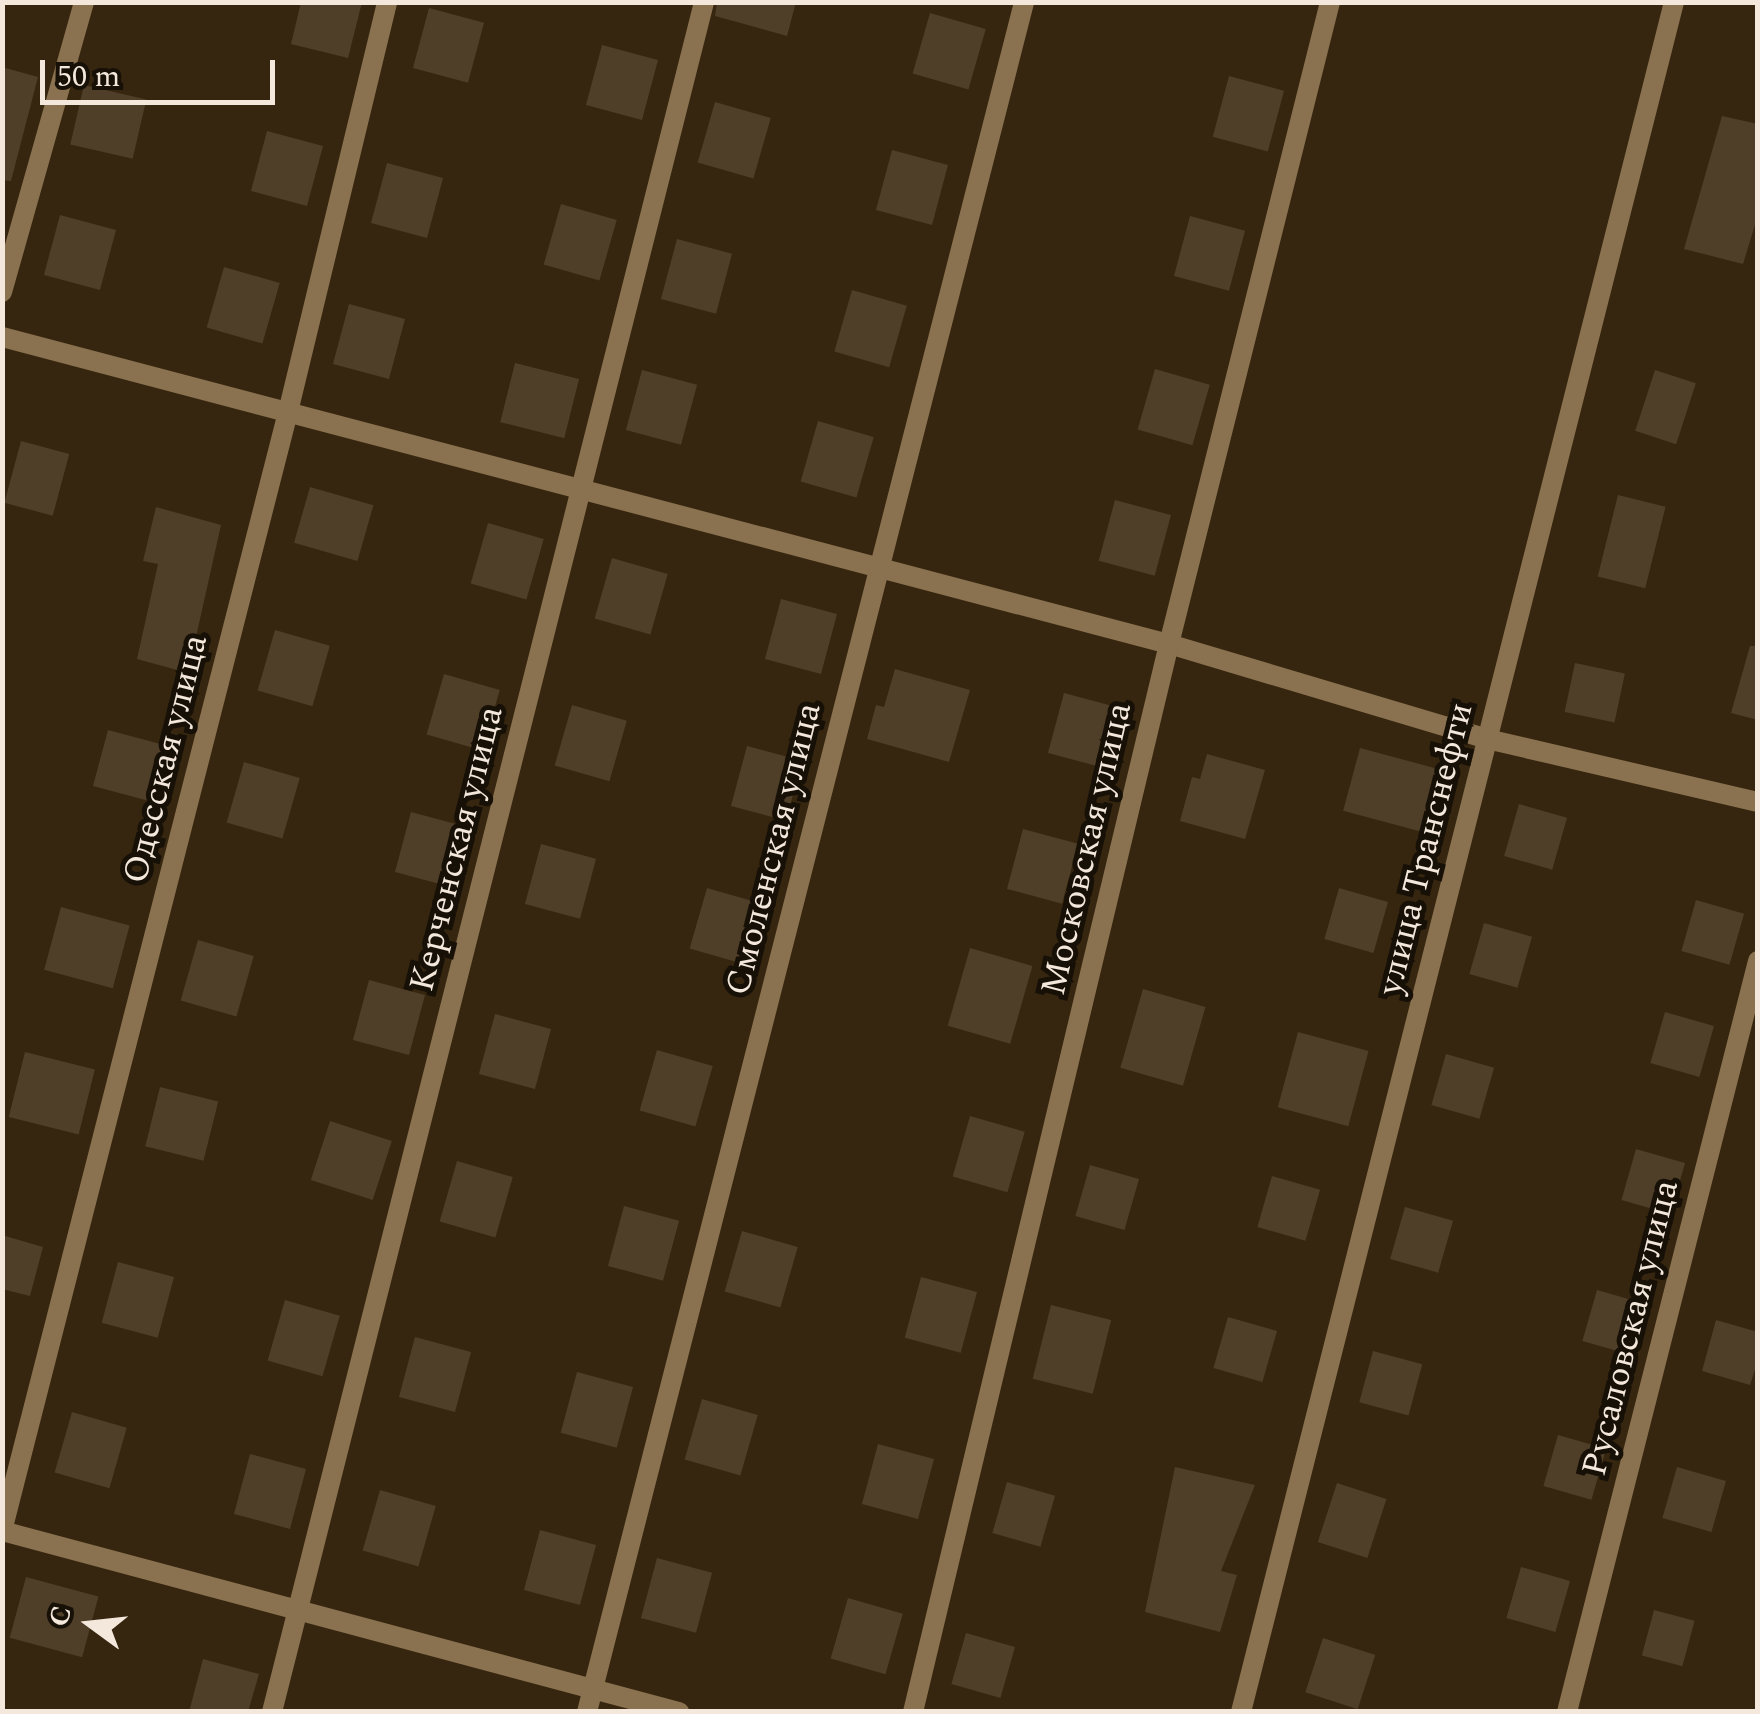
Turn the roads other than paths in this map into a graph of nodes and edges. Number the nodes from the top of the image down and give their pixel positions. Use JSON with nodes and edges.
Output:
{"nodes":[{"id":1,"x":84,"y":2,"type":"edge"},
{"id":2,"x":387,"y":2,"type":"edge"},
{"id":3,"x":704,"y":2,"type":"edge"},
{"id":4,"x":1024,"y":2,"type":"edge"},
{"id":5,"x":1330,"y":2,"type":"edge"},
{"id":6,"x":1674,"y":2,"type":"edge"},
{"id":7,"x":2,"y":292,"type":"edge"},
{"id":8,"x":2,"y":337,"type":"edge"},
{"id":9,"x":288,"y":412,"type":"junction"},
{"id":10,"x":582,"y":490,"type":"junction"},
{"id":11,"x":879,"y":568,"type":"junction"},
{"id":12,"x":1169,"y":644,"type":"junction"},
{"id":13,"x":1487,"y":739,"type":"junction"},
{"id":14,"x":1758,"y":802,"type":"edge"},
{"id":15,"x":1758,"y":961,"type":"edge"},
{"id":16,"x":3,"y":1531,"type":"edge"},
{"id":17,"x":298,"y":1610,"type":"junction"},
{"id":18,"x":593,"y":1688,"type":"junction"},
{"id":19,"x":272,"y":1712,"type":"edge"},
{"id":20,"x":587,"y":1712,"type":"edge"},
{"id":21,"x":678,"y":1712,"type":"edge"},
{"id":22,"x":913,"y":1712,"type":"edge"},
{"id":23,"x":1241,"y":1712,"type":"edge"},
{"id":24,"x":1567,"y":1712,"type":"edge"}],
"edges":[{"from":1,"to":7,"type":"street"},
{"from":2,"to":9,"type":"street","name":"Одесская улица"},
{"from":3,"to":10,"type":"street","name":"Керченская улица"},
{"from":4,"to":11,"type":"street","name":"Смоленская улица"},
{"from":5,"to":12,"type":"street","name":"Московская улица"},
{"from":6,"to":13,"type":"street","name":"улица Транснефти"},
{"from":8,"to":9,"type":"street"},
{"from":9,"to":10,"type":"street"},
{"from":9,"to":16,"type":"street","name":"Одесская улица"},
{"from":10,"to":11,"type":"street"},
{"from":10,"to":17,"type":"street","name":"Керченская улица"},
{"from":11,"to":12,"type":"street"},
{"from":11,"to":18,"type":"street","name":"Смоленская улица"},
{"from":12,"to":13,"type":"street"},
{"from":12,"to":22,"type":"street","name":"Московская улица"},
{"from":13,"to":14,"type":"street"},
{"from":13,"to":23,"type":"street","name":"улица Транснефти"},
{"from":15,"to":24,"type":"street","name":"Русаловская улица"},
{"from":16,"to":17,"type":"street"},
{"from":17,"to":18,"type":"street"},
{"from":17,"to":19,"type":"street","name":"Керченская улица"},
{"from":18,"to":20,"type":"street","name":"Смоленская улица"},
{"from":18,"to":21,"type":"street"}]}
